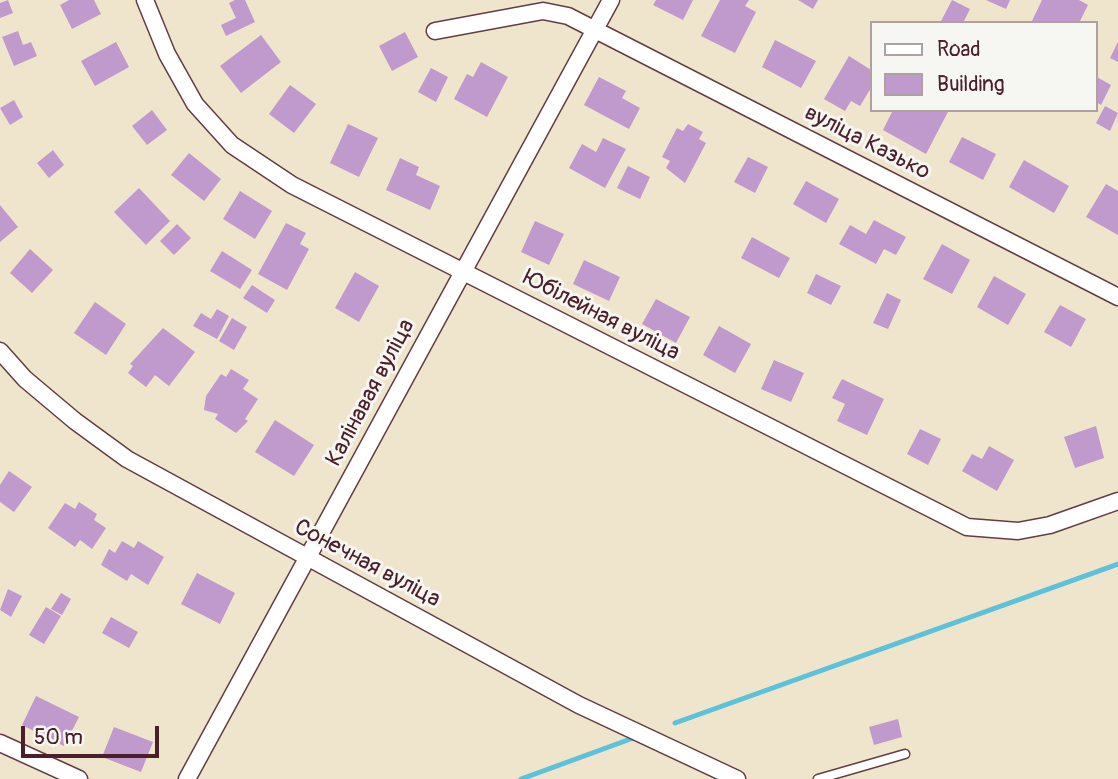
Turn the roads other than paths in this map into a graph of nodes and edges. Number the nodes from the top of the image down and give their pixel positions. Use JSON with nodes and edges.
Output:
{"nodes":[{"id":1,"x":145,"y":0,"type":"edge"},
{"id":2,"x":611,"y":0,"type":"edge"},
{"id":3,"x":594,"y":29,"type":"junction"},
{"id":4,"x":435,"y":31,"type":"dead end"},
{"id":5,"x":462,"y":271,"type":"junction"},
{"id":6,"x":1118,"y":297,"type":"edge"},
{"id":7,"x":0,"y":351,"type":"edge"},
{"id":8,"x":1118,"y":501,"type":"edge"},
{"id":9,"x":308,"y":558,"type":"junction"},
{"id":10,"x":0,"y":743,"type":"edge"},
{"id":11,"x":905,"y":754,"type":"dead end"},
{"id":12,"x":79,"y":779,"type":"edge"},
{"id":13,"x":187,"y":779,"type":"edge"},
{"id":14,"x":737,"y":779,"type":"edge"},
{"id":15,"x":818,"y":779,"type":"edge"}],
"edges":[{"from":1,"to":5,"type":"street","name":"Юбілейная вуліца"},
{"from":2,"to":3,"type":"street","name":"Калінавая вуліца"},
{"from":3,"to":4,"type":"street"},
{"from":3,"to":5,"type":"street","name":"Калінавая вуліца"},
{"from":3,"to":6,"type":"street","name":"вуліца Казько"},
{"from":5,"to":8,"type":"street","name":"Юбілейная вуліца"},
{"from":5,"to":9,"type":"street","name":"Калінавая вуліца"},
{"from":7,"to":9,"type":"street","name":"Сонечная вуліца"},
{"from":9,"to":13,"type":"street","name":"Калінавая вуліца"},
{"from":9,"to":14,"type":"street","name":"Сонечная вуліца"},
{"from":10,"to":12,"type":"street"},
{"from":11,"to":15,"type":"lane"}]}
